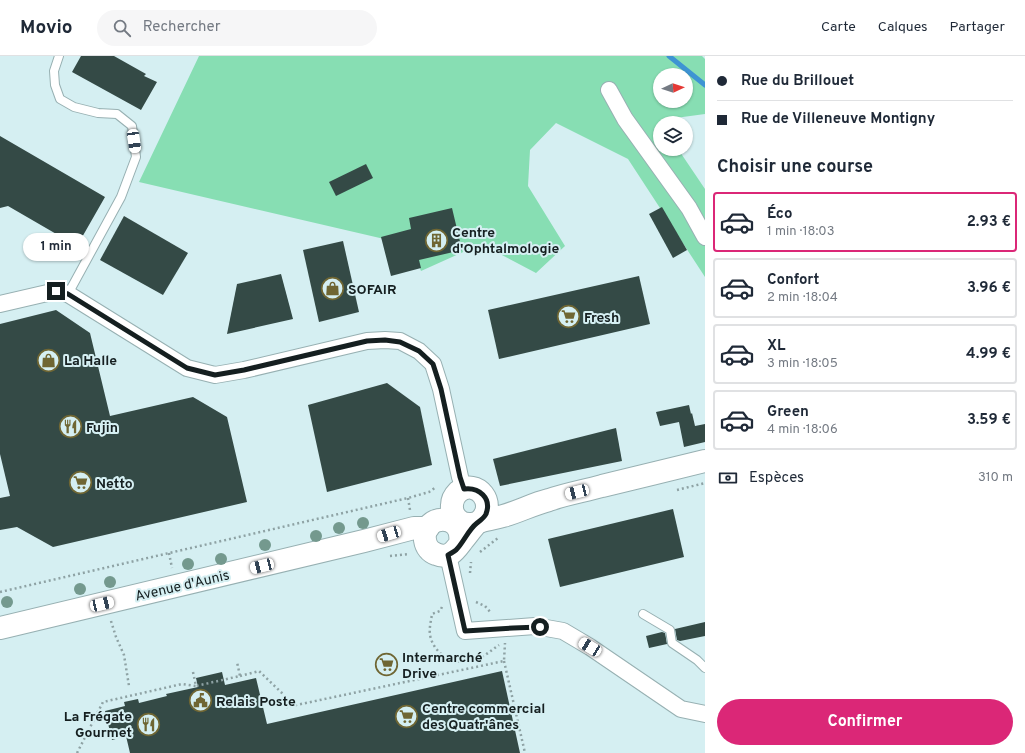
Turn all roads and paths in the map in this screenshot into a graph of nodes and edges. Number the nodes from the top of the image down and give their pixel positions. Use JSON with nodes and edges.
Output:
{"nodes":[{"id":1,"x":59,"y":56,"type":"edge"},
{"id":2,"x":609,"y":90,"type":"dead end"},
{"id":3,"x":705,"y":237,"type":"edge"},
{"id":4,"x":68,"y":294,"type":"junction"},
{"id":5,"x":0,"y":304,"type":"edge"},
{"id":6,"x":705,"y":461,"type":"edge"},
{"id":7,"x":458,"y":495,"type":"junction"},
{"id":8,"x":484,"y":496,"type":"junction"},
{"id":9,"x":408,"y":498,"type":"dead end"},
{"id":10,"x":549,"y":500,"type":"junction"},
{"id":11,"x":478,"y":522,"type":"junction"},
{"id":12,"x":430,"y":525,"type":"junction"},
{"id":13,"x":364,"y":541,"type":"junction"},
{"id":14,"x":446,"y":550,"type":"junction"},
{"id":15,"x":0,"y":592,"type":"edge"},
{"id":16,"x":643,"y":614,"type":"dead end"},
{"id":17,"x":111,"y":620,"type":"dead end"},
{"id":18,"x":0,"y":628,"type":"edge"},
{"id":19,"x":505,"y":641,"type":"dead end"},
{"id":20,"x":504,"y":661,"type":"junction"},
{"id":21,"x":237,"y":662,"type":"dead end"},
{"id":22,"x":705,"y":668,"type":"edge"},
{"id":23,"x":193,"y":672,"type":"dead end"},
{"id":24,"x":240,"y":676,"type":"junction"},
{"id":25,"x":129,"y":686,"type":"dead end"},
{"id":26,"x":196,"y":686,"type":"junction"},
{"id":27,"x":705,"y":714,"type":"edge"},
{"id":28,"x":77,"y":753,"type":"edge"},
{"id":29,"x":525,"y":753,"type":"edge"}],
"edges":[{"from":1,"to":4,"type":"lane"},
{"from":2,"to":3,"type":"street"},
{"from":4,"to":5,"type":"street"},
{"from":4,"to":7,"type":"street"},
{"from":6,"to":10,"type":"main road"},
{"from":7,"to":8,"type":"main road"},
{"from":7,"to":11,"type":"main road"},
{"from":7,"to":12,"type":"main road"},
{"from":8,"to":10,"type":"main road"},
{"from":8,"to":11,"type":"main road"},
{"from":9,"to":15,"type":"path"},
{"from":10,"to":11,"type":"main road"},
{"from":11,"to":14,"type":"main road"},
{"from":12,"to":13,"type":"main road","name":"Avenue d'Aunis"},
{"from":12,"to":14,"type":"main road"},
{"from":12,"to":14,"type":"main road","name":"Avenue d'Aunis"},
{"from":13,"to":14,"type":"main road","name":"Avenue d'Aunis"},
{"from":13,"to":18,"type":"main road","name":"Avenue d'Aunis"},
{"from":14,"to":27,"type":"street"},
{"from":16,"to":22,"type":"lane"},
{"from":17,"to":25,"type":"path"},
{"from":19,"to":20,"type":"path"},
{"from":20,"to":24,"type":"path"},
{"from":20,"to":29,"type":"path"},
{"from":21,"to":24,"type":"path"},
{"from":23,"to":26,"type":"path"},
{"from":24,"to":26,"type":"path"},
{"from":26,"to":28,"type":"path"}]}
